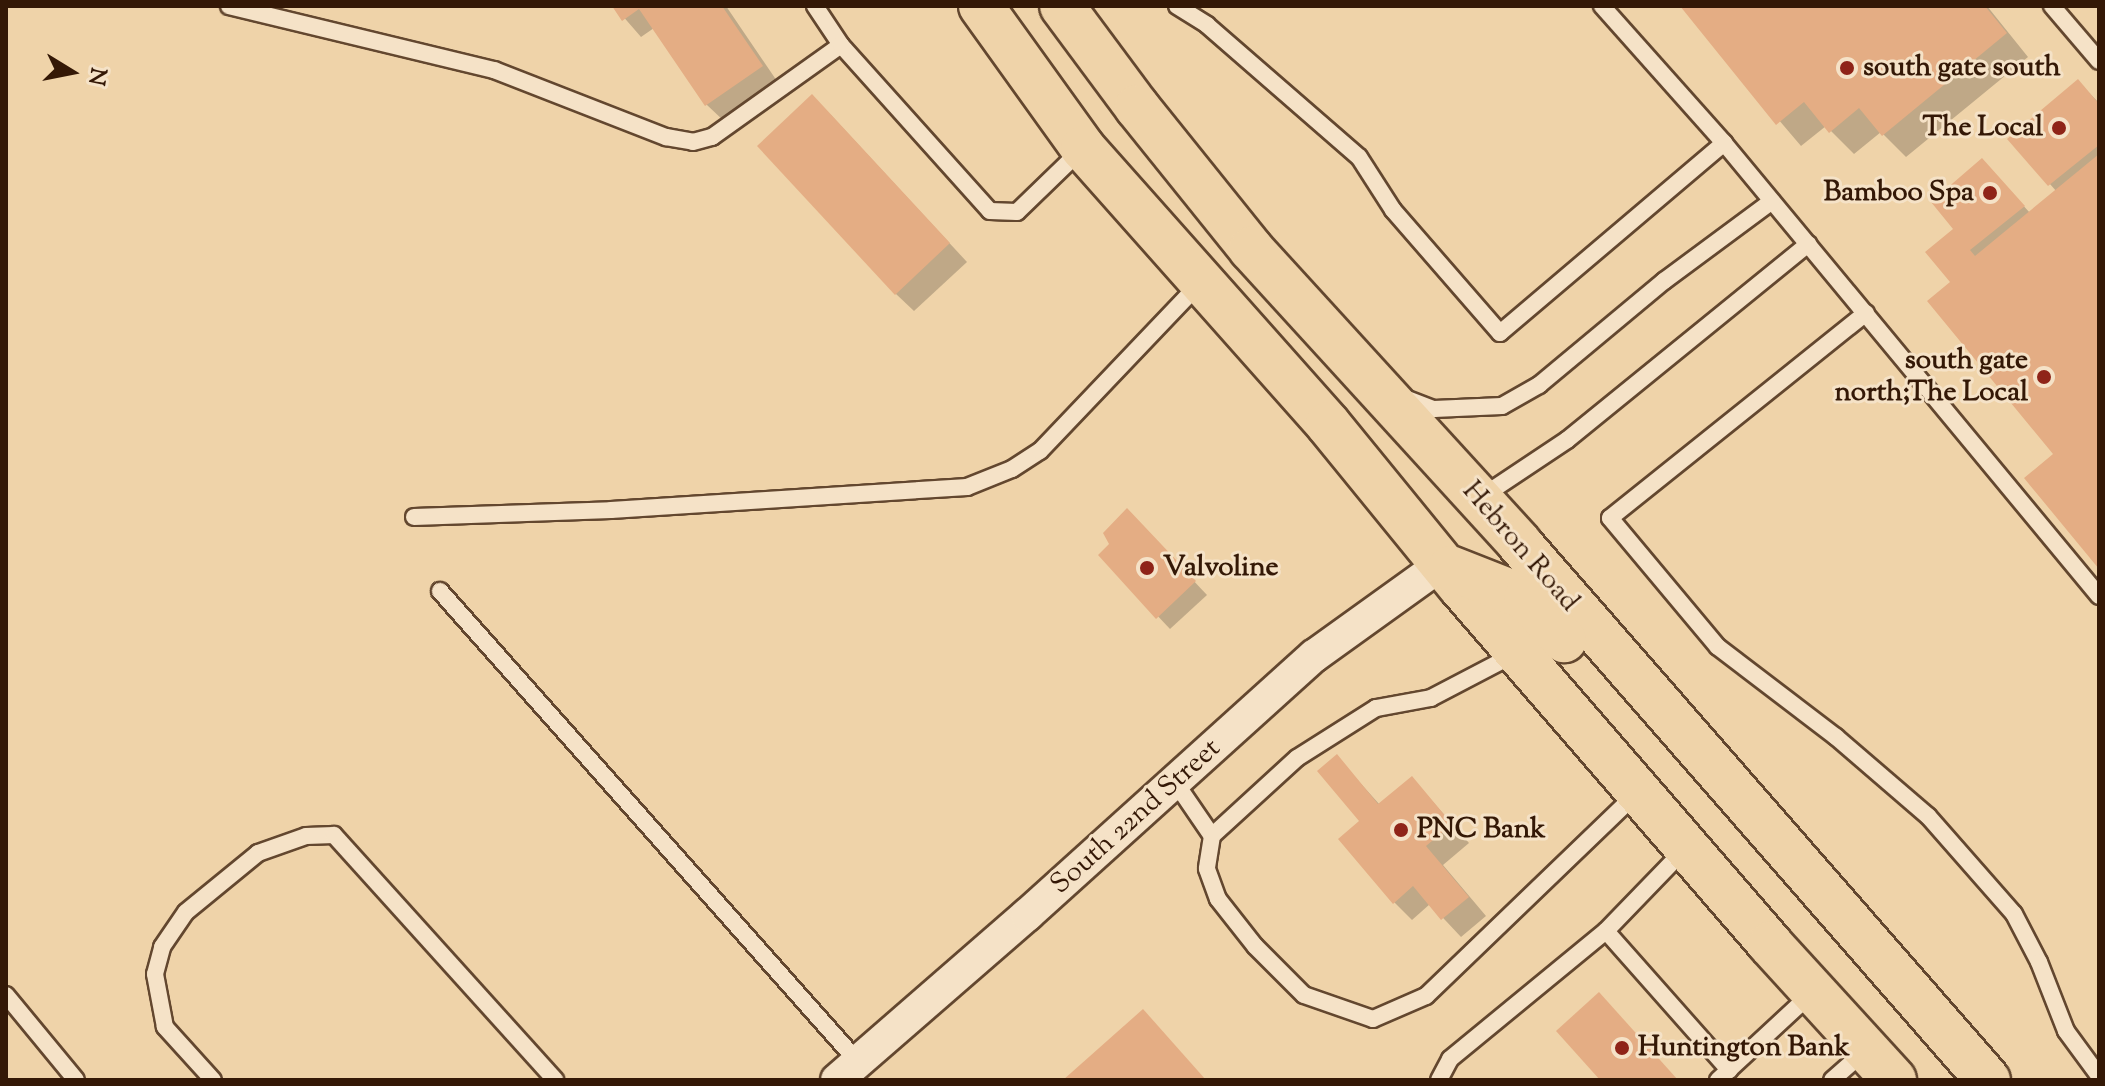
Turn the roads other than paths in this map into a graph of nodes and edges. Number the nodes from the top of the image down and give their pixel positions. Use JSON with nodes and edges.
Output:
{"nodes":[{"id":1,"x":229,"y":6,"type":"edge"},
{"id":2,"x":815,"y":6,"type":"edge"},
{"id":3,"x":981,"y":6,"type":"edge"},
{"id":4,"x":1062,"y":6,"type":"edge"},
{"id":5,"x":1177,"y":6,"type":"edge"},
{"id":6,"x":1602,"y":6,"type":"edge"},
{"id":7,"x":2052,"y":6,"type":"edge"},
{"id":8,"x":841,"y":45,"type":"junction"},
{"id":9,"x":2099,"y":61,"type":"edge"},
{"id":10,"x":1724,"y":143,"type":"junction"},
{"id":11,"x":1083,"y":148,"type":"junction"},
{"id":12,"x":1128,"y":199,"type":"junction"},
{"id":13,"x":1772,"y":201,"type":"junction"},
{"id":14,"x":1808,"y":244,"type":"junction"},
{"id":15,"x":1201,"y":282,"type":"junction"},
{"id":16,"x":1866,"y":313,"type":"junction"},
{"id":17,"x":1377,"y":388,"type":"junction"},
{"id":18,"x":1478,"y":498,"type":"junction"},
{"id":19,"x":414,"y":517,"type":"dead end"},
{"id":20,"x":1442,"y":564,"type":"junction"},
{"id":21,"x":440,"y":591,"type":"dead end"},
{"id":22,"x":2099,"y":596,"type":"edge"},
{"id":23,"x":1519,"y":653,"type":"junction"},
{"id":24,"x":1175,"y":782,"type":"junction"},
{"id":25,"x":1729,"y":787,"type":"junction"},
{"id":26,"x":1640,"y":790,"type":"junction"},
{"id":27,"x":1212,"y":836,"type":"junction"},
{"id":28,"x":1688,"y":846,"type":"junction"},
{"id":29,"x":1606,"y":931,"type":"junction"},
{"id":30,"x":1815,"y":990,"type":"junction"},
{"id":31,"x":6,"y":995,"type":"edge"},
{"id":32,"x":1881,"y":1064,"type":"edge"},
{"id":33,"x":847,"y":1071,"type":"edge"},
{"id":34,"x":1723,"y":1075,"type":"edge"},
{"id":35,"x":2099,"y":1076,"type":"edge"},
{"id":36,"x":76,"y":1080,"type":"edge"},
{"id":37,"x":213,"y":1080,"type":"edge"},
{"id":38,"x":555,"y":1080,"type":"edge"},
{"id":39,"x":1439,"y":1080,"type":"edge"},
{"id":40,"x":1832,"y":1080,"type":"edge"},
{"id":41,"x":1988,"y":1080,"type":"edge"}],
"edges":[{"from":1,"to":8,"type":"lane"},
{"from":2,"to":8,"type":"lane"},
{"from":3,"to":11,"type":"highway"},
{"from":4,"to":17,"type":"highway","name":"Hebron Road"},
{"from":5,"to":10,"type":"lane"},
{"from":6,"to":10,"type":"lane"},
{"from":7,"to":9,"type":"lane"},
{"from":8,"to":11,"type":"lane"},
{"from":10,"to":13,"type":"lane"},
{"from":11,"to":12,"type":"highway"},
{"from":12,"to":15,"type":"highway"},
{"from":12,"to":18,"type":"highway"},
{"from":13,"to":14,"type":"lane"},
{"from":13,"to":17,"type":"lane"},
{"from":14,"to":16,"type":"lane"},
{"from":14,"to":18,"type":"lane"},
{"from":15,"to":19,"type":"lane"},
{"from":15,"to":20,"type":"highway"},
{"from":16,"to":22,"type":"lane"},
{"from":16,"to":35,"type":"lane"},
{"from":17,"to":18,"type":"highway","name":"Hebron Road"},
{"from":18,"to":25,"type":"highway","name":"Hebron Road"},
{"from":20,"to":23,"type":"highway"},
{"from":20,"to":24,"type":"street","name":"South 22nd Street"},
{"from":20,"to":25,"type":"highway"},
{"from":21,"to":33,"type":"lane"},
{"from":23,"to":26,"type":"highway"},
{"from":23,"to":27,"type":"lane"},
{"from":24,"to":27,"type":"lane"},
{"from":24,"to":33,"type":"street","name":"South 22nd Street"},
{"from":25,"to":41,"type":"highway","name":"Hebron Road"},
{"from":26,"to":27,"type":"lane"},
{"from":26,"to":28,"type":"highway"},
{"from":28,"to":29,"type":"lane"},
{"from":28,"to":30,"type":"highway"},
{"from":29,"to":34,"type":"lane"},
{"from":29,"to":39,"type":"lane"},
{"from":30,"to":32,"type":"highway"},
{"from":30,"to":34,"type":"lane"},
{"from":31,"to":36,"type":"lane"},
{"from":32,"to":40,"type":"lane"},
{"from":37,"to":38,"type":"lane"}]}
